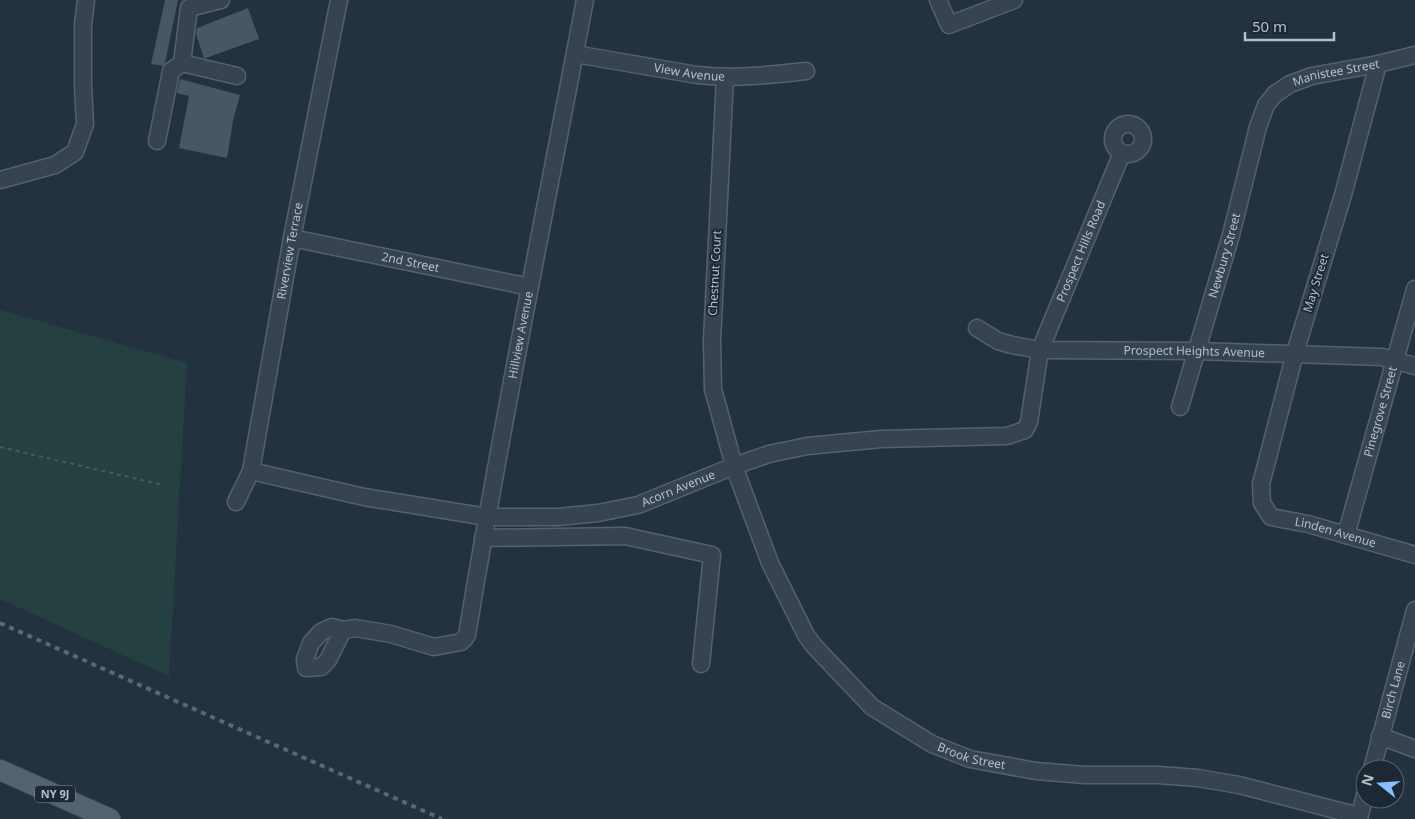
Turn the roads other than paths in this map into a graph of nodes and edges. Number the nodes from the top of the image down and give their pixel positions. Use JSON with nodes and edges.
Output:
{"nodes":[{"id":1,"x":86,"y":0,"type":"edge"},
{"id":2,"x":220,"y":0,"type":"edge"},
{"id":3,"x":339,"y":0,"type":"edge"},
{"id":4,"x":585,"y":0,"type":"edge"},
{"id":5,"x":938,"y":0,"type":"edge"},
{"id":6,"x":1014,"y":0,"type":"edge"},
{"id":7,"x":575,"y":54,"type":"junction"},
{"id":8,"x":1415,"y":55,"type":"edge"},
{"id":9,"x":182,"y":62,"type":"junction"},
{"id":10,"x":1378,"y":64,"type":"junction"},
{"id":11,"x":806,"y":71,"type":"dead end"},
{"id":12,"x":237,"y":76,"type":"dead end"},
{"id":13,"x":725,"y":77,"type":"junction"},
{"id":14,"x":1266,"y":106,"type":"joint"},
{"id":15,"x":156,"y":141,"type":"dead end"},
{"id":16,"x":1122,"y":153,"type":"dead end"},
{"id":17,"x":0,"y":180,"type":"edge"},
{"id":18,"x":292,"y":238,"type":"junction"},
{"id":19,"x":530,"y":287,"type":"junction"},
{"id":20,"x":1415,"y":289,"type":"edge"},
{"id":21,"x":977,"y":328,"type":"dead end"},
{"id":22,"x":1040,"y":350,"type":"junction"},
{"id":23,"x":1197,"y":350,"type":"junction"},
{"id":24,"x":1295,"y":353,"type":"junction"},
{"id":25,"x":1394,"y":360,"type":"junction"},
{"id":26,"x":1415,"y":366,"type":"edge"},
{"id":27,"x":1180,"y":407,"type":"dead end"},
{"id":28,"x":734,"y":466,"type":"junction"},
{"id":29,"x":250,"y":471,"type":"junction"},
{"id":30,"x":236,"y":502,"type":"dead end"},
{"id":31,"x":1262,"y":503,"type":"joint"},
{"id":32,"x":487,"y":517,"type":"junction"},
{"id":33,"x":1346,"y":535,"type":"junction"},
{"id":34,"x":483,"y":538,"type":"junction"},
{"id":35,"x":1415,"y":555,"type":"edge"},
{"id":36,"x":1415,"y":610,"type":"edge"},
{"id":37,"x":343,"y":630,"type":"dead end"},
{"id":38,"x":1410,"y":642,"type":"edge"},
{"id":39,"x":701,"y":664,"type":"dead end"},
{"id":40,"x":1380,"y":736,"type":"junction"},
{"id":41,"x":1415,"y":749,"type":"edge"},
{"id":42,"x":1374,"y":759,"type":"edge"},
{"id":43,"x":0,"y":770,"type":"edge"},
{"id":44,"x":1359,"y":818,"type":"edge"},
{"id":45,"x":110,"y":819,"type":"edge"}],
"edges":[{"from":1,"to":17,"type":"street"},
{"from":2,"to":9,"type":"street"},
{"from":3,"to":18,"type":"street","name":"Riverview Terrace"},
{"from":4,"to":7,"type":"street","name":"Hillview Avenue"},
{"from":5,"to":6,"type":"street"},
{"from":7,"to":13,"type":"street","name":"View Avenue"},
{"from":7,"to":19,"type":"street","name":"Hillview Avenue"},
{"from":8,"to":10,"type":"street","name":"Manistee Street"},
{"from":9,"to":12,"type":"street"},
{"from":9,"to":15,"type":"street"},
{"from":10,"to":14,"type":"street","name":"Manistee Street"},
{"from":10,"to":24,"type":"street","name":"May Street"},
{"from":11,"to":13,"type":"street","name":"View Avenue"},
{"from":13,"to":28,"type":"street","name":"Chestnut Court"},
{"from":14,"to":23,"type":"street","name":"Newbury Street"},
{"from":16,"to":22,"type":"street","name":"Prospect Hills Road"},
{"from":18,"to":19,"type":"street","name":"2nd Street"},
{"from":18,"to":29,"type":"street","name":"Riverview Terrace"},
{"from":19,"to":32,"type":"street","name":"Hillview Avenue"},
{"from":20,"to":25,"type":"street","name":"Pinegrove Street"},
{"from":21,"to":22,"type":"street","name":"Prospect Heights Avenue"},
{"from":22,"to":23,"type":"street","name":"Prospect Heights Avenue"},
{"from":22,"to":28,"type":"street","name":"Acorn Avenue"},
{"from":23,"to":24,"type":"street","name":"Prospect Heights Avenue"},
{"from":23,"to":27,"type":"street","name":"Newbury Street"},
{"from":24,"to":25,"type":"street","name":"Prospect Heights Avenue"},
{"from":24,"to":31,"type":"street","name":"May Street"},
{"from":25,"to":26,"type":"street","name":"Prospect Heights Avenue"},
{"from":25,"to":33,"type":"street","name":"Pinegrove Street"},
{"from":28,"to":32,"type":"street","name":"Acorn Avenue"},
{"from":28,"to":44,"type":"street","name":"Brook Street"},
{"from":29,"to":30,"type":"street","name":"Riverview Terrace"},
{"from":29,"to":32,"type":"street","name":"Acorn Avenue"},
{"from":31,"to":33,"type":"street","name":"Linden Avenue"},
{"from":32,"to":34,"type":"street","name":"Hillview Avenue"},
{"from":33,"to":35,"type":"street","name":"Linden Avenue"},
{"from":34,"to":37,"type":"street","name":"Hillview Avenue"},
{"from":34,"to":39,"type":"street"},
{"from":36,"to":38,"type":"street","name":"Birch Lane"},
{"from":38,"to":40,"type":"street","name":"Birch Lane"},
{"from":40,"to":41,"type":"street"},
{"from":40,"to":42,"type":"street","name":"Birch Lane"},
{"from":43,"to":45,"type":"main road","number":"NY 9J"}]}
